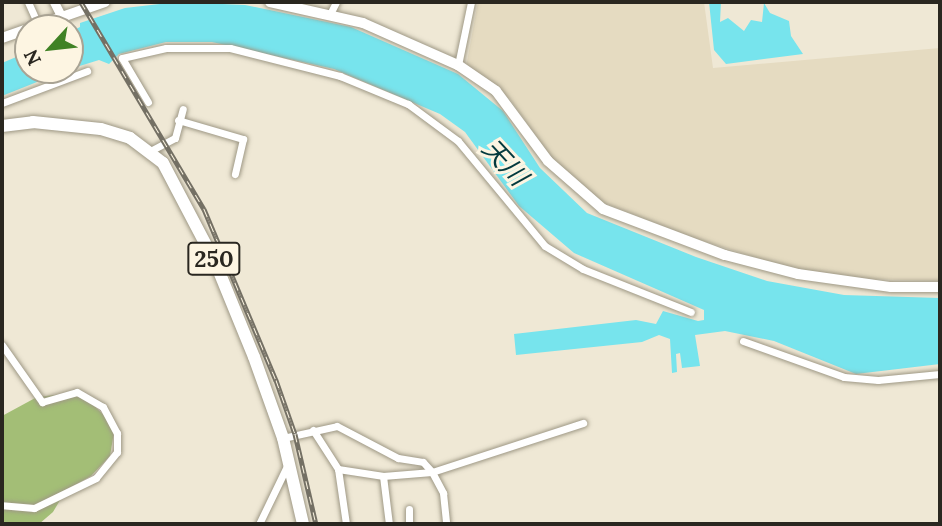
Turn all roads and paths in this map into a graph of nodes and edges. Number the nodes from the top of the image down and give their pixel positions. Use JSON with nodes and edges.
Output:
{"nodes":[{"id":1,"x":105,"y":2,"type":"edge"},
{"id":2,"x":270,"y":2,"type":"edge"},
{"id":3,"x":336,"y":2,"type":"edge"},
{"id":4,"x":471,"y":2,"type":"edge"},
{"id":5,"x":93,"y":3,"type":"edge"},
{"id":6,"x":66,"y":14,"type":"edge"},
{"id":7,"x":330,"y":14,"type":"junction"},
{"id":8,"x":458,"y":65,"type":"junction"},
{"id":9,"x":87,"y":71,"type":"dead end"},
{"id":10,"x":148,"y":102,"type":"dead end"},
{"id":11,"x":2,"y":103,"type":"edge"},
{"id":12,"x":183,"y":109,"type":"dead end"},
{"id":13,"x":178,"y":120,"type":"junction"},
{"id":14,"x":2,"y":126,"type":"edge"},
{"id":15,"x":152,"y":150,"type":"junction"},
{"id":16,"x":235,"y":174,"type":"dead end"},
{"id":17,"x":940,"y":286,"type":"edge"},
{"id":18,"x":691,"y":312,"type":"dead end"},
{"id":19,"x":743,"y":341,"type":"dead end"},
{"id":20,"x":2,"y":345,"type":"edge"},
{"id":21,"x":940,"y":374,"type":"edge"},
{"id":22,"x":583,"y":423,"type":"dead end"},
{"id":23,"x":313,"y":430,"type":"junction"},
{"id":24,"x":283,"y":438,"type":"junction"},
{"id":25,"x":289,"y":462,"type":"junction"},
{"id":26,"x":338,"y":469,"type":"junction"},
{"id":27,"x":432,"y":472,"type":"junction"},
{"id":28,"x":383,"y":476,"type":"junction"},
{"id":29,"x":2,"y":505,"type":"edge"},
{"id":30,"x":409,"y":509,"type":"dead end"},
{"id":31,"x":259,"y":524,"type":"edge"},
{"id":32,"x":303,"y":524,"type":"edge"},
{"id":33,"x":346,"y":524,"type":"edge"},
{"id":34,"x":389,"y":524,"type":"edge"},
{"id":35,"x":409,"y":524,"type":"edge"},
{"id":36,"x":446,"y":524,"type":"edge"}],
"edges":[{"from":1,"to":5,"type":"main road"},
{"from":2,"to":7,"type":"main road"},
{"from":3,"to":7,"type":"street"},
{"from":4,"to":8,"type":"street"},
{"from":5,"to":6,"type":"main road"},
{"from":7,"to":8,"type":"main road"},
{"from":8,"to":17,"type":"main road"},
{"from":9,"to":11,"type":"street"},
{"from":10,"to":18,"type":"street"},
{"from":12,"to":13,"type":"street"},
{"from":13,"to":15,"type":"street"},
{"from":13,"to":16,"type":"street"},
{"from":14,"to":15,"type":"highway"},
{"from":15,"to":24,"type":"highway","number":"250"},
{"from":19,"to":21,"type":"street"},
{"from":20,"to":29,"type":"street"},
{"from":22,"to":27,"type":"street"},
{"from":23,"to":24,"type":"street"},
{"from":23,"to":26,"type":"street"},
{"from":23,"to":27,"type":"street"},
{"from":24,"to":25,"type":"highway","number":"250"},
{"from":25,"to":31,"type":"street"},
{"from":25,"to":32,"type":"highway","number":"250"},
{"from":26,"to":28,"type":"street"},
{"from":26,"to":33,"type":"street"},
{"from":27,"to":28,"type":"street"},
{"from":27,"to":36,"type":"street"},
{"from":28,"to":34,"type":"street"},
{"from":30,"to":35,"type":"street"}]}
